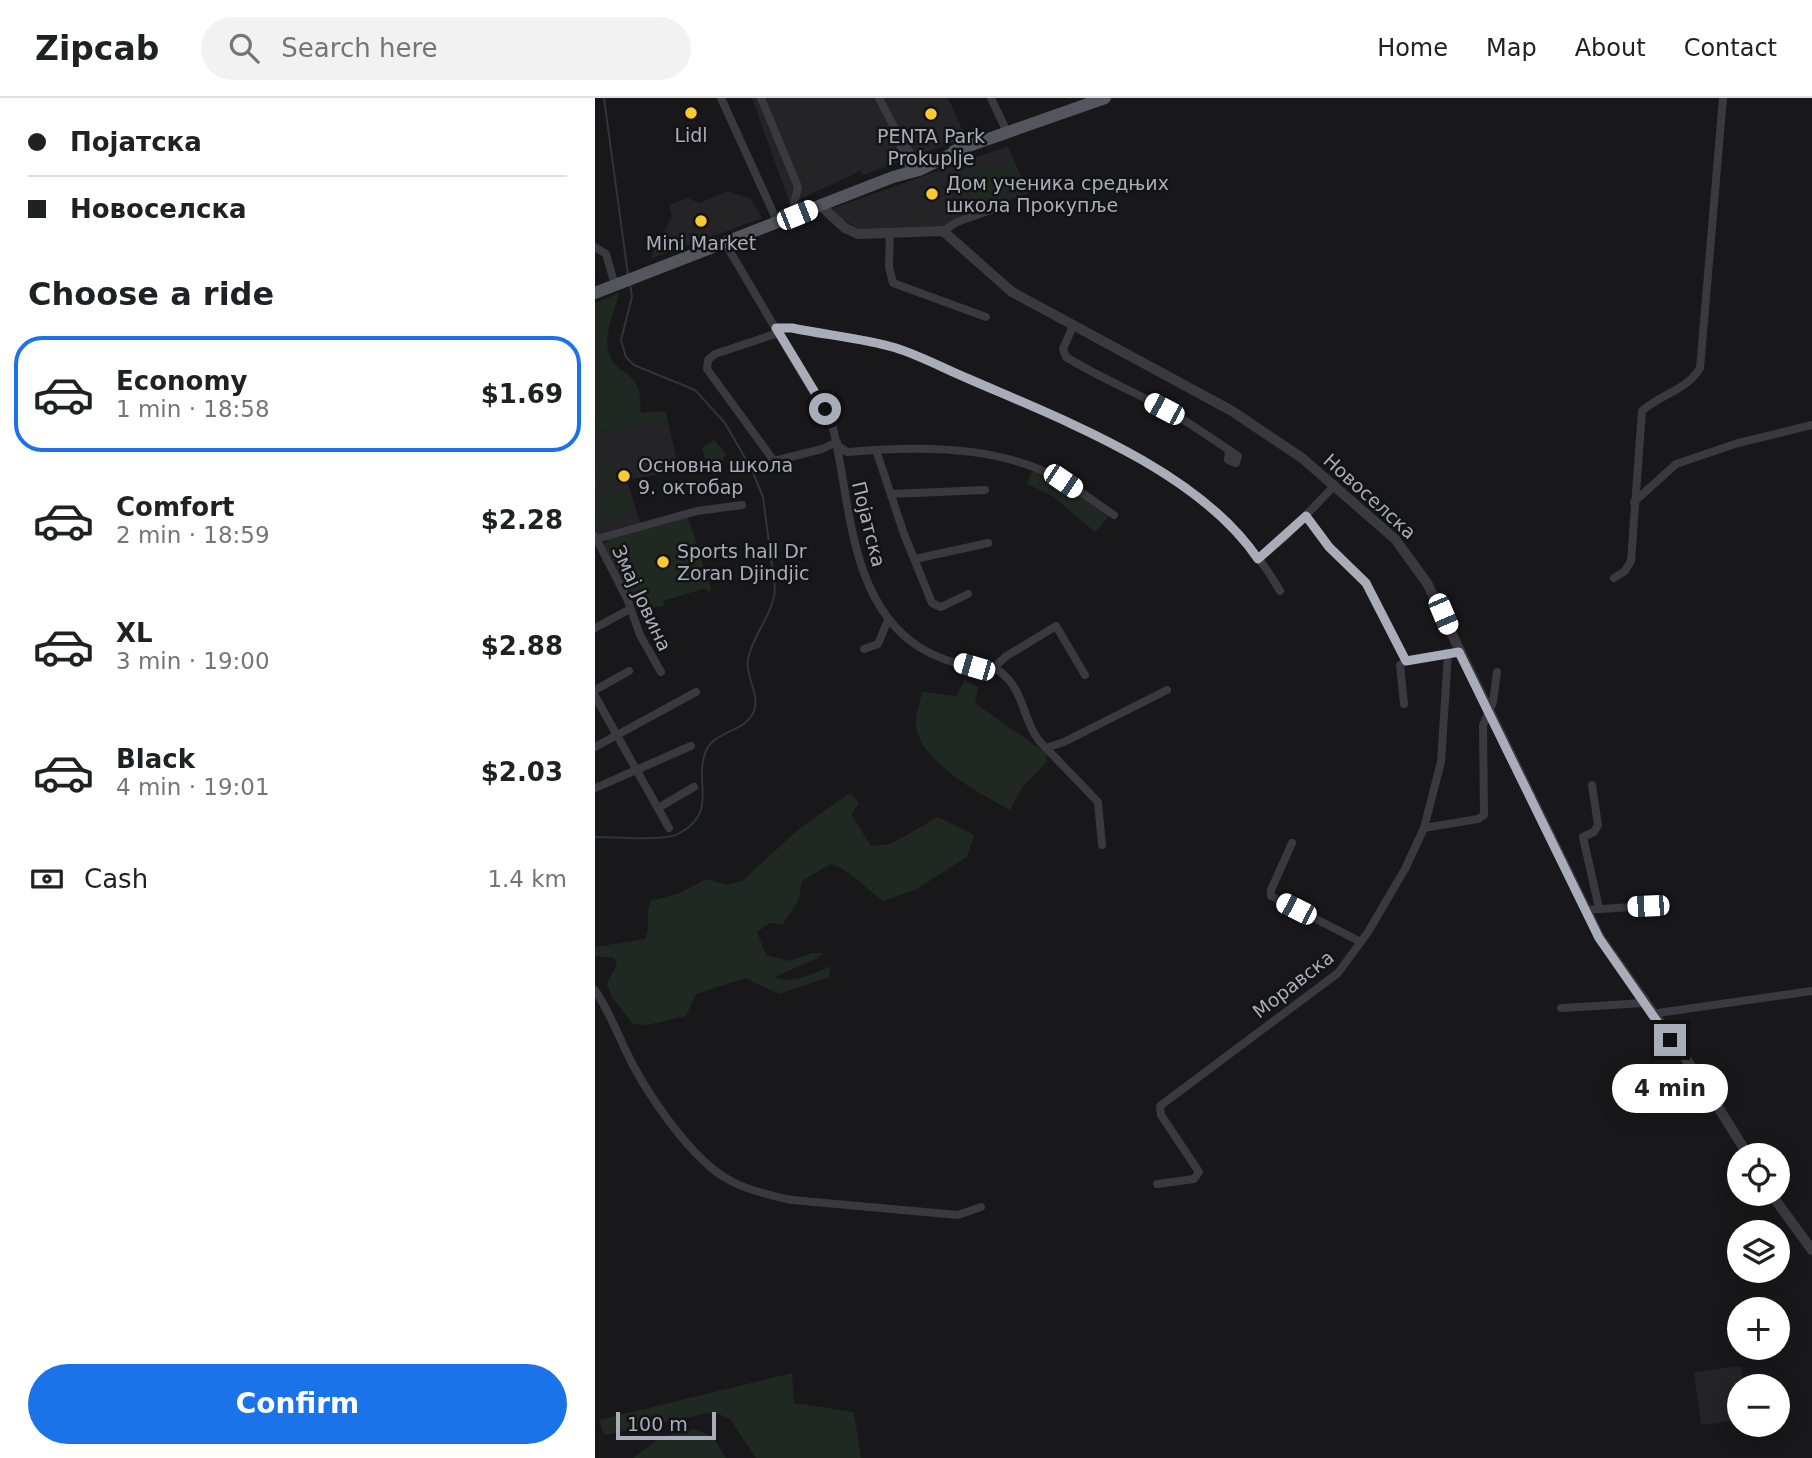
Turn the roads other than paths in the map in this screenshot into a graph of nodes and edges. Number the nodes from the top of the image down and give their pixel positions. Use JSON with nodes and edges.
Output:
{"nodes":[{"id":1,"x":721,"y":98,"type":"edge"},
{"id":2,"x":761,"y":98,"type":"edge"},
{"id":3,"x":879,"y":98,"type":"edge"},
{"id":4,"x":991,"y":98,"type":"edge"},
{"id":5,"x":1105,"y":98,"type":"edge"},
{"id":6,"x":1723,"y":98,"type":"edge"},
{"id":7,"x":1007,"y":134,"type":"junction"},
{"id":8,"x":960,"y":150,"type":"junction"},
{"id":9,"x":912,"y":165,"type":"junction"},
{"id":10,"x":893,"y":177,"type":"junction"},
{"id":11,"x":1005,"y":205,"type":"dead end"},
{"id":12,"x":821,"y":206,"type":"junction"},
{"id":13,"x":797,"y":215,"type":"junction"},
{"id":14,"x":778,"y":223,"type":"junction"},
{"id":15,"x":943,"y":232,"type":"junction"},
{"id":16,"x":890,"y":233,"type":"junction"},
{"id":17,"x":725,"y":243,"type":"junction"},
{"id":18,"x":596,"y":249,"type":"edge"},
{"id":19,"x":619,"y":283,"type":"junction"},
{"id":20,"x":595,"y":293,"type":"edge"},
{"id":21,"x":986,"y":317,"type":"dead end"},
{"id":22,"x":1073,"y":326,"type":"junction"},
{"id":23,"x":777,"y":331,"type":"junction"},
{"id":24,"x":1812,"y":425,"type":"edge"},
{"id":25,"x":838,"y":444,"type":"junction"},
{"id":26,"x":876,"y":450,"type":"junction"},
{"id":27,"x":1229,"y":450,"type":"dead end"},
{"id":28,"x":1335,"y":485,"type":"junction"},
{"id":29,"x":985,"y":490,"type":"dead end"},
{"id":30,"x":891,"y":494,"type":"junction"},
{"id":31,"x":1634,"y":502,"type":"junction"},
{"id":32,"x":742,"y":505,"type":"dead end"},
{"id":33,"x":1114,"y":515,"type":"dead end"},
{"id":34,"x":1306,"y":516,"type":"junction"},
{"id":35,"x":596,"y":542,"type":"edge"},
{"id":36,"x":988,"y":543,"type":"dead end"},
{"id":37,"x":915,"y":559,"type":"junction"},
{"id":38,"x":1258,"y":559,"type":"junction"},
{"id":39,"x":1614,"y":578,"type":"dead end"},
{"id":40,"x":1280,"y":591,"type":"dead end"},
{"id":41,"x":968,"y":594,"type":"dead end"},
{"id":42,"x":631,"y":610,"type":"junction"},
{"id":43,"x":888,"y":620,"type":"junction"},
{"id":44,"x":595,"y":628,"type":"edge"},
{"id":45,"x":864,"y":649,"type":"dead end"},
{"id":46,"x":1453,"y":653,"type":"junction"},
{"id":47,"x":1406,"y":661,"type":"junction"},
{"id":48,"x":994,"y":668,"type":"junction"},
{"id":49,"x":629,"y":671,"type":"dead end"},
{"id":50,"x":1496,"y":672,"type":"dead end"},
{"id":51,"x":661,"y":673,"type":"dead end"},
{"id":52,"x":1085,"y":675,"type":"dead end"},
{"id":53,"x":595,"y":690,"type":"edge"},
{"id":54,"x":1167,"y":690,"type":"dead end"},
{"id":55,"x":696,"y":692,"type":"dead end"},
{"id":56,"x":595,"y":696,"type":"edge"},
{"id":57,"x":1403,"y":704,"type":"dead end"},
{"id":58,"x":1488,"y":708,"type":"junction"},
{"id":59,"x":618,"y":736,"type":"junction"},
{"id":60,"x":691,"y":746,"type":"dead end"},
{"id":61,"x":595,"y":747,"type":"edge"},
{"id":62,"x":1046,"y":748,"type":"junction"},
{"id":63,"x":638,"y":772,"type":"junction"},
{"id":64,"x":1592,"y":785,"type":"dead end"},
{"id":65,"x":595,"y":788,"type":"edge"},
{"id":66,"x":694,"y":788,"type":"dead end"},
{"id":67,"x":658,"y":808,"type":"junction"},
{"id":68,"x":669,"y":828,"type":"dead end"},
{"id":69,"x":1424,"y":828,"type":"junction"},
{"id":70,"x":1292,"y":843,"type":"dead end"},
{"id":71,"x":1101,"y":845,"type":"dead end"},
{"id":72,"x":1648,"y":906,"type":"dead end"},
{"id":73,"x":1598,"y":908,"type":"junction"},
{"id":74,"x":1585,"y":910,"type":"junction"},
{"id":75,"x":1361,"y":942,"type":"junction"},
{"id":76,"x":595,"y":989,"type":"edge"},
{"id":77,"x":1812,"y":991,"type":"edge"},
{"id":78,"x":1644,"y":1003,"type":"junction"},
{"id":79,"x":1561,"y":1008,"type":"dead end"},
{"id":80,"x":1651,"y":1014,"type":"junction"},
{"id":81,"x":1741,"y":1143,"type":"edge"},
{"id":82,"x":1157,"y":1184,"type":"dead end"},
{"id":83,"x":1780,"y":1206,"type":"edge"},
{"id":84,"x":981,"y":1207,"type":"dead end"},
{"id":85,"x":1811,"y":1248,"type":"edge"}],
"edges":[{"from":1,"to":14,"type":"street"},
{"from":2,"to":13,"type":"street"},
{"from":3,"to":9,"type":"street"},
{"from":4,"to":7,"type":"street"},
{"from":5,"to":7,"type":"main road"},
{"from":6,"to":31,"type":"street"},
{"from":7,"to":8,"type":"main road"},
{"from":8,"to":9,"type":"main road"},
{"from":8,"to":10,"type":"main road"},
{"from":9,"to":10,"type":"main road"},
{"from":10,"to":12,"type":"main road"},
{"from":11,"to":15,"type":"street"},
{"from":12,"to":13,"type":"main road"},
{"from":12,"to":16,"type":"street"},
{"from":13,"to":14,"type":"main road"},
{"from":14,"to":17,"type":"main road"},
{"from":15,"to":16,"type":"street"},
{"from":15,"to":22,"type":"street","name":"Новоселска"},
{"from":16,"to":21,"type":"street"},
{"from":17,"to":19,"type":"main road"},
{"from":17,"to":23,"type":"street","name":"Појатска"},
{"from":18,"to":19,"type":"street"},
{"from":19,"to":20,"type":"main road"},
{"from":22,"to":27,"type":"street"},
{"from":22,"to":28,"type":"street","name":"Новоселска"},
{"from":23,"to":25,"type":"street","name":"Појатска"},
{"from":23,"to":25,"type":"street"},
{"from":23,"to":38,"type":"street"},
{"from":24,"to":31,"type":"street"},
{"from":25,"to":26,"type":"street"},
{"from":25,"to":43,"type":"street","name":"Појатска"},
{"from":26,"to":30,"type":"street"},
{"from":26,"to":33,"type":"street"},
{"from":28,"to":34,"type":"street"},
{"from":28,"to":46,"type":"street","name":"Новоселска"},
{"from":29,"to":30,"type":"street"},
{"from":30,"to":37,"type":"street"},
{"from":31,"to":39,"type":"street"},
{"from":32,"to":35,"type":"street"},
{"from":34,"to":38,"type":"street"},
{"from":34,"to":47,"type":"street"},
{"from":35,"to":42,"type":"street","name":"Змај Јовина"},
{"from":36,"to":37,"type":"street"},
{"from":37,"to":41,"type":"street"},
{"from":38,"to":40,"type":"street"},
{"from":42,"to":44,"type":"street"},
{"from":42,"to":51,"type":"street","name":"Змај Јовина"},
{"from":43,"to":45,"type":"street"},
{"from":43,"to":48,"type":"street","name":"Појатска"},
{"from":46,"to":47,"type":"street"},
{"from":46,"to":58,"type":"street","name":"Новоселска"},
{"from":46,"to":69,"type":"street","name":"Моравска"},
{"from":47,"to":57,"type":"street"},
{"from":48,"to":52,"type":"street"},
{"from":48,"to":62,"type":"street"},
{"from":49,"to":53,"type":"street"},
{"from":50,"to":58,"type":"street"},
{"from":54,"to":62,"type":"street"},
{"from":55,"to":59,"type":"street"},
{"from":56,"to":59,"type":"street"},
{"from":58,"to":69,"type":"street"},
{"from":58,"to":74,"type":"street","name":"Новоселска"},
{"from":59,"to":61,"type":"street"},
{"from":59,"to":63,"type":"street"},
{"from":60,"to":63,"type":"street"},
{"from":62,"to":71,"type":"street"},
{"from":63,"to":65,"type":"street"},
{"from":63,"to":67,"type":"street"},
{"from":64,"to":73,"type":"street"},
{"from":66,"to":67,"type":"street"},
{"from":67,"to":68,"type":"street"},
{"from":69,"to":75,"type":"street","name":"Моравска"},
{"from":70,"to":75,"type":"street"},
{"from":72,"to":73,"type":"street"},
{"from":73,"to":74,"type":"street"},
{"from":74,"to":78,"type":"street","name":"Новоселска"},
{"from":75,"to":82,"type":"street","name":"Моравска"},
{"from":76,"to":84,"type":"street"},
{"from":77,"to":80,"type":"street"},
{"from":78,"to":79,"type":"street"},
{"from":78,"to":80,"type":"street","name":"Новоселска"},
{"from":80,"to":81,"type":"street","name":"Новоселска"},
{"from":83,"to":85,"type":"street"}]}
